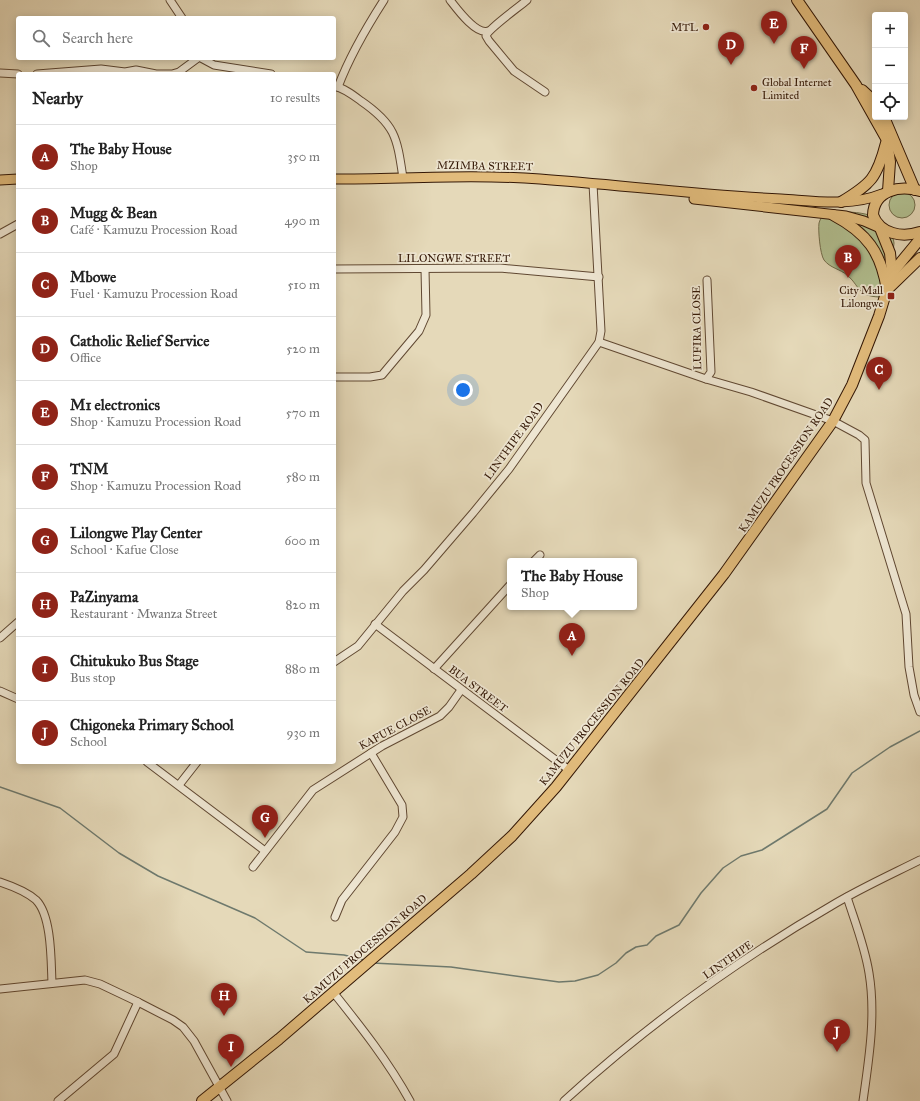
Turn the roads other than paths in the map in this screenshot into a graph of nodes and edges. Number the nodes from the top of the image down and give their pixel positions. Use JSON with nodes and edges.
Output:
{"nodes":[{"id":1,"x":170,"y":0,"type":"edge"},
{"id":2,"x":384,"y":0,"type":"edge"},
{"id":3,"x":450,"y":0,"type":"edge"},
{"id":4,"x":515,"y":0,"type":"edge"},
{"id":5,"x":527,"y":0,"type":"edge"},
{"id":6,"x":797,"y":0,"type":"edge"},
{"id":7,"x":516,"y":10,"type":"junction"},
{"id":8,"x":181,"y":16,"type":"edge"},
{"id":9,"x":488,"y":31,"type":"junction"},
{"id":10,"x":196,"y":60,"type":"edge"},
{"id":11,"x":203,"y":60,"type":"edge"},
{"id":12,"x":63,"y":72,"type":"edge"},
{"id":13,"x":125,"y":72,"type":"edge"},
{"id":14,"x":125,"y":72,"type":"edge"},
{"id":15,"x":146,"y":72,"type":"edge"},
{"id":16,"x":177,"y":72,"type":"edge"},
{"id":17,"x":258,"y":72,"type":"edge"},
{"id":18,"x":0,"y":73,"type":"edge"},
{"id":19,"x":16,"y":74,"type":"edge"},
{"id":20,"x":856,"y":85,"type":"junction"},
{"id":21,"x":336,"y":86,"type":"edge"},
{"id":22,"x":546,"y":92,"type":"dead end"},
{"id":23,"x":872,"y":99,"type":"edge"},
{"id":24,"x":885,"y":120,"type":"edge"},
{"id":25,"x":887,"y":140,"type":"junction"},
{"id":26,"x":403,"y":178,"type":"junction"},
{"id":27,"x":16,"y":179,"type":"edge"},
{"id":28,"x":336,"y":179,"type":"edge"},
{"id":29,"x":0,"y":180,"type":"edge"},
{"id":30,"x":593,"y":184,"type":"junction"},
{"id":31,"x":636,"y":188,"type":"junction"},
{"id":32,"x":918,"y":189,"type":"edge"},
{"id":33,"x":885,"y":193,"type":"junction"},
{"id":34,"x":841,"y":202,"type":"junction"},
{"id":35,"x":833,"y":215,"type":"junction"},
{"id":36,"x":16,"y":225,"type":"edge"},
{"id":37,"x":880,"y":228,"type":"junction"},
{"id":38,"x":920,"y":232,"type":"edge"},
{"id":39,"x":0,"y":234,"type":"edge"},
{"id":40,"x":920,"y":239,"type":"edge"},
{"id":41,"x":920,"y":258,"type":"edge"},
{"id":42,"x":425,"y":268,"type":"junction"},
{"id":43,"x":336,"y":269,"type":"edge"},
{"id":44,"x":892,"y":273,"type":"junction"},
{"id":45,"x":599,"y":277,"type":"junction"},
{"id":46,"x":707,"y":280,"type":"dead end"},
{"id":47,"x":887,"y":290,"type":"junction"},
{"id":48,"x":599,"y":342,"type":"junction"},
{"id":49,"x":336,"y":377,"type":"edge"},
{"id":50,"x":708,"y":377,"type":"junction"},
{"id":51,"x":832,"y":421,"type":"junction"},
{"id":52,"x":540,"y":555,"type":"dead end"},
{"id":53,"x":537,"y":558,"type":"edge"},
{"id":54,"x":507,"y":589,"type":"edge"},
{"id":55,"x":16,"y":624,"type":"edge"},
{"id":56,"x":375,"y":624,"type":"junction"},
{"id":57,"x":0,"y":638,"type":"edge"},
{"id":58,"x":336,"y":661,"type":"edge"},
{"id":59,"x":434,"y":669,"type":"junction"},
{"id":60,"x":461,"y":690,"type":"junction"},
{"id":61,"x":0,"y":691,"type":"edge"},
{"id":62,"x":16,"y":698,"type":"edge"},
{"id":63,"x":920,"y":712,"type":"edge"},
{"id":64,"x":371,"y":753,"type":"junction"},
{"id":65,"x":150,"y":764,"type":"edge"},
{"id":66,"x":196,"y":764,"type":"edge"},
{"id":67,"x":569,"y":770,"type":"junction"},
{"id":68,"x":180,"y":785,"type":"junction"},
{"id":69,"x":265,"y":851,"type":"junction"},
{"id":70,"x":920,"y":860,"type":"edge"},
{"id":71,"x":253,"y":867,"type":"dead end"},
{"id":72,"x":0,"y":882,"type":"edge"},
{"id":73,"x":847,"y":897,"type":"junction"},
{"id":74,"x":335,"y":917,"type":"dead end"},
{"id":75,"x":52,"y":983,"type":"junction"},
{"id":76,"x":0,"y":989,"type":"edge"},
{"id":77,"x":333,"y":992,"type":"junction"},
{"id":78,"x":138,"y":1002,"type":"junction"},
{"id":79,"x":219,"y":1088,"type":"junction"},
{"id":80,"x":58,"y":1101,"type":"edge"},
{"id":81,"x":202,"y":1101,"type":"edge"},
{"id":82,"x":227,"y":1101,"type":"edge"},
{"id":83,"x":410,"y":1101,"type":"edge"},
{"id":84,"x":564,"y":1101,"type":"edge"},
{"id":85,"x":863,"y":1101,"type":"edge"}],
"edges":[{"from":1,"to":8,"type":"street"},
{"from":2,"to":21,"type":"street"},
{"from":3,"to":9,"type":"street"},
{"from":4,"to":7,"type":"street"},
{"from":5,"to":7,"type":"street"},
{"from":6,"to":20,"type":"highway"},
{"from":7,"to":9,"type":"street"},
{"from":9,"to":22,"type":"street"},
{"from":10,"to":16,"type":"street"},
{"from":11,"to":17,"type":"street"},
{"from":12,"to":13,"type":"street"},
{"from":14,"to":15,"type":"street"},
{"from":18,"to":19,"type":"street"},
{"from":20,"to":23,"type":"highway"},
{"from":20,"to":25,"type":"highway"},
{"from":21,"to":26,"type":"street"},
{"from":24,"to":32,"type":"highway"},
{"from":25,"to":33,"type":"highway"},
{"from":25,"to":34,"type":"highway"},
{"from":26,"to":28,"type":"main road","name":"MZIMBA STREET"},
{"from":26,"to":30,"type":"main road","name":"MZIMBA STREET"},
{"from":27,"to":29,"type":"main road"},
{"from":30,"to":31,"type":"main road","name":"MZIMBA STREET"},
{"from":30,"to":45,"type":"street"},
{"from":31,"to":34,"type":"main road"},
{"from":31,"to":35,"type":"main road"},
{"from":32,"to":33,"type":"highway"},
{"from":33,"to":34,"type":"main road"},
{"from":33,"to":37,"type":"highway"},
{"from":35,"to":37,"type":"main road"},
{"from":35,"to":47,"type":"highway"},
{"from":36,"to":39,"type":"street"},
{"from":37,"to":38,"type":"highway"},
{"from":37,"to":44,"type":"highway"},
{"from":40,"to":44,"type":"highway"},
{"from":41,"to":47,"type":"highway"},
{"from":42,"to":43,"type":"street","name":"LILONGWE STREET"},
{"from":42,"to":45,"type":"street","name":"LILONGWE STREET"},
{"from":42,"to":49,"type":"street"},
{"from":44,"to":47,"type":"highway","name":"KAMUZU PROCESSION ROAD"},
{"from":45,"to":48,"type":"street"},
{"from":46,"to":50,"type":"street","name":"LUFIRA CLOSE"},
{"from":47,"to":51,"type":"highway","name":"KAMUZU PROCESSION ROAD"},
{"from":48,"to":50,"type":"street"},
{"from":48,"to":56,"type":"street","name":"LINTHIPE ROAD"},
{"from":50,"to":51,"type":"street"},
{"from":51,"to":63,"type":"street"},
{"from":51,"to":67,"type":"highway","name":"KAMUZU PROCESSION ROAD"},
{"from":52,"to":53,"type":"street"},
{"from":54,"to":59,"type":"street"},
{"from":55,"to":57,"type":"street"},
{"from":56,"to":58,"type":"street","name":"LINTHIPE ROAD"},
{"from":56,"to":59,"type":"street","name":"BUA STREET"},
{"from":59,"to":60,"type":"street","name":"BUA STREET"},
{"from":60,"to":64,"type":"street","name":"KAFUE CLOSE"},
{"from":60,"to":67,"type":"street","name":"BUA STREET"},
{"from":61,"to":62,"type":"street"},
{"from":64,"to":69,"type":"street","name":"KAFUE CLOSE"},
{"from":64,"to":74,"type":"street"},
{"from":65,"to":68,"type":"street"},
{"from":66,"to":68,"type":"street"},
{"from":67,"to":77,"type":"highway","name":"KAMUZU PROCESSION ROAD"},
{"from":68,"to":69,"type":"street"},
{"from":69,"to":71,"type":"street","name":"KAFUE CLOSE"},
{"from":70,"to":73,"type":"street","name":"LINTHIPE"},
{"from":72,"to":75,"type":"street"},
{"from":73,"to":84,"type":"street","name":"LINTHIPE"},
{"from":73,"to":85,"type":"street"},
{"from":75,"to":76,"type":"street"},
{"from":75,"to":78,"type":"street"},
{"from":77,"to":79,"type":"highway","name":"KAMUZU PROCESSION ROAD"},
{"from":77,"to":83,"type":"street"},
{"from":78,"to":79,"type":"street"},
{"from":78,"to":80,"type":"street"},
{"from":79,"to":81,"type":"highway","name":"KAMUZU PROCESSION ROAD"},
{"from":79,"to":82,"type":"street"}]}
